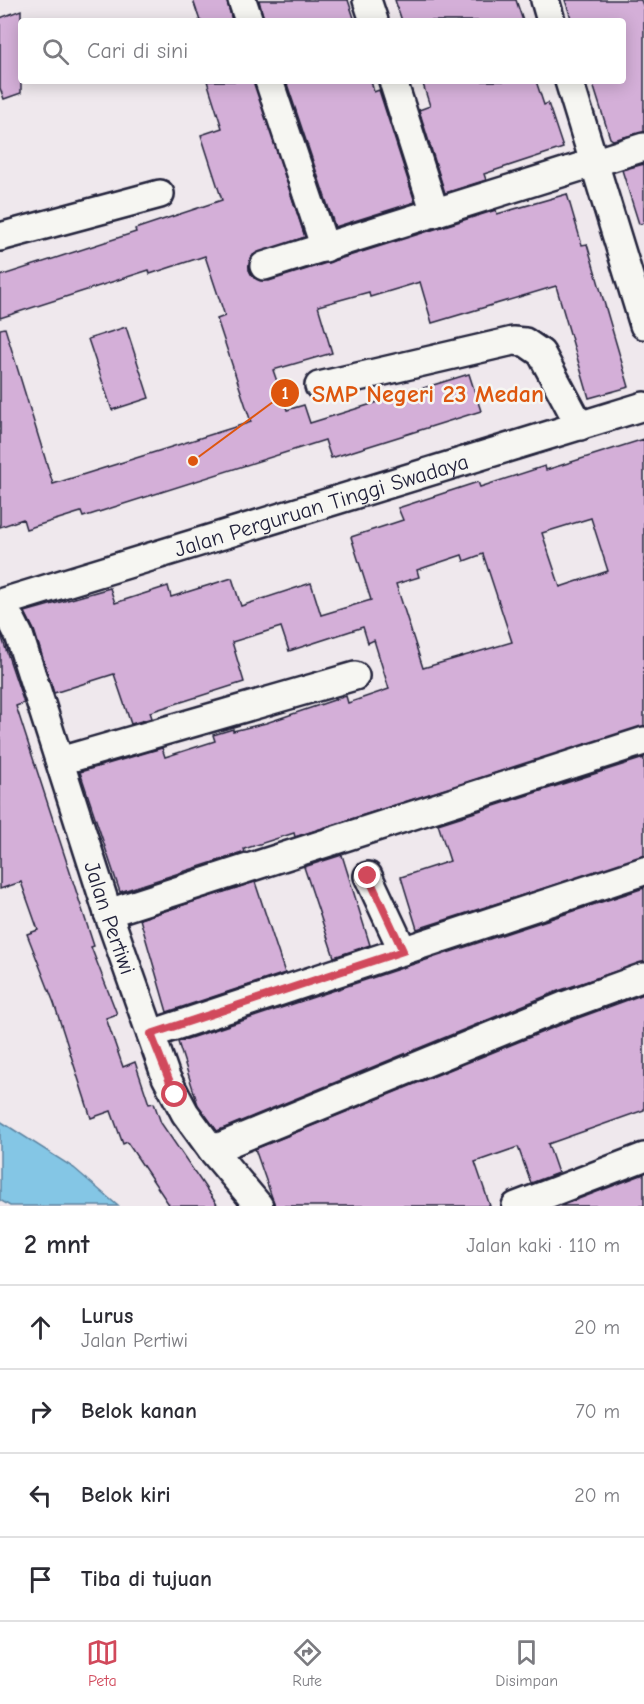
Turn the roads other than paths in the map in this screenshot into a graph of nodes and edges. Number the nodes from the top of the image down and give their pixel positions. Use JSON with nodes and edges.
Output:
{"nodes":[{"id":1,"x":242,"y":0,"type":"edge"},
{"id":2,"x":368,"y":0,"type":"edge"},
{"id":3,"x":545,"y":0,"type":"edge"},
{"id":4,"x":248,"y":18,"type":"edge"},
{"id":5,"x":373,"y":18,"type":"edge"},
{"id":6,"x":550,"y":18,"type":"edge"},
{"id":7,"x":270,"y":84,"type":"edge"},
{"id":8,"x":394,"y":84,"type":"edge"},
{"id":9,"x":570,"y":84,"type":"edge"},
{"id":10,"x":644,"y":147,"type":"edge"},
{"id":11,"x":593,"y":163,"type":"junction"},
{"id":12,"x":160,"y":194,"type":"dead end"},
{"id":13,"x":435,"y":213,"type":"junction"},
{"id":14,"x":0,"y":237,"type":"edge"},
{"id":15,"x":325,"y":248,"type":"junction"},
{"id":16,"x":264,"y":266,"type":"dead end"},
{"id":17,"x":644,"y":325,"type":"edge"},
{"id":18,"x":318,"y":386,"type":"dead end"},
{"id":19,"x":644,"y":406,"type":"edge"},
{"id":20,"x":580,"y":426,"type":"junction"},
{"id":21,"x":0,"y":603,"type":"edge"},
{"id":22,"x":0,"y":613,"type":"edge"},
{"id":23,"x":355,"y":676,"type":"dead end"},
{"id":24,"x":644,"y":741,"type":"edge"},
{"id":25,"x":60,"y":761,"type":"junction"},
{"id":26,"x":644,"y":871,"type":"edge"},
{"id":27,"x":368,"y":876,"type":"dead end"},
{"id":28,"x":108,"y":913,"type":"junction"},
{"id":29,"x":403,"y":951,"type":"junction"},
{"id":30,"x":644,"y":976,"type":"edge"},
{"id":31,"x":151,"y":1034,"type":"junction"},
{"id":32,"x":212,"y":1150,"type":"junction"},
{"id":33,"x":644,"y":1157,"type":"edge"},
{"id":34,"x":259,"y":1206,"type":"edge"},
{"id":35,"x":516,"y":1206,"type":"edge"}],
"edges":[{"from":1,"to":4,"type":"street"},
{"from":2,"to":5,"type":"street"},
{"from":3,"to":6,"type":"street"},
{"from":7,"to":15,"type":"street"},
{"from":8,"to":13,"type":"street"},
{"from":9,"to":11,"type":"street"},
{"from":10,"to":11,"type":"street"},
{"from":11,"to":13,"type":"street"},
{"from":11,"to":17,"type":"street"},
{"from":12,"to":14,"type":"street"},
{"from":13,"to":15,"type":"street"},
{"from":15,"to":16,"type":"street"},
{"from":18,"to":20,"type":"street"},
{"from":19,"to":20,"type":"street","name":"Jalan Perguruan Tinggi Swadaya"},
{"from":20,"to":21,"type":"street","name":"Jalan Perguruan Tinggi Swadaya"},
{"from":22,"to":25,"type":"street","name":"Jalan Pertiwi"},
{"from":23,"to":25,"type":"street"},
{"from":24,"to":28,"type":"street"},
{"from":25,"to":28,"type":"street","name":"Jalan Pertiwi"},
{"from":26,"to":29,"type":"street"},
{"from":27,"to":29,"type":"street"},
{"from":28,"to":31,"type":"street","name":"Jalan Pertiwi"},
{"from":29,"to":31,"type":"street"},
{"from":30,"to":32,"type":"street"},
{"from":31,"to":32,"type":"street","name":"Jalan Pertiwi"},
{"from":32,"to":34,"type":"street","name":"Jalan Pertiwi"},
{"from":33,"to":35,"type":"street"}]}
